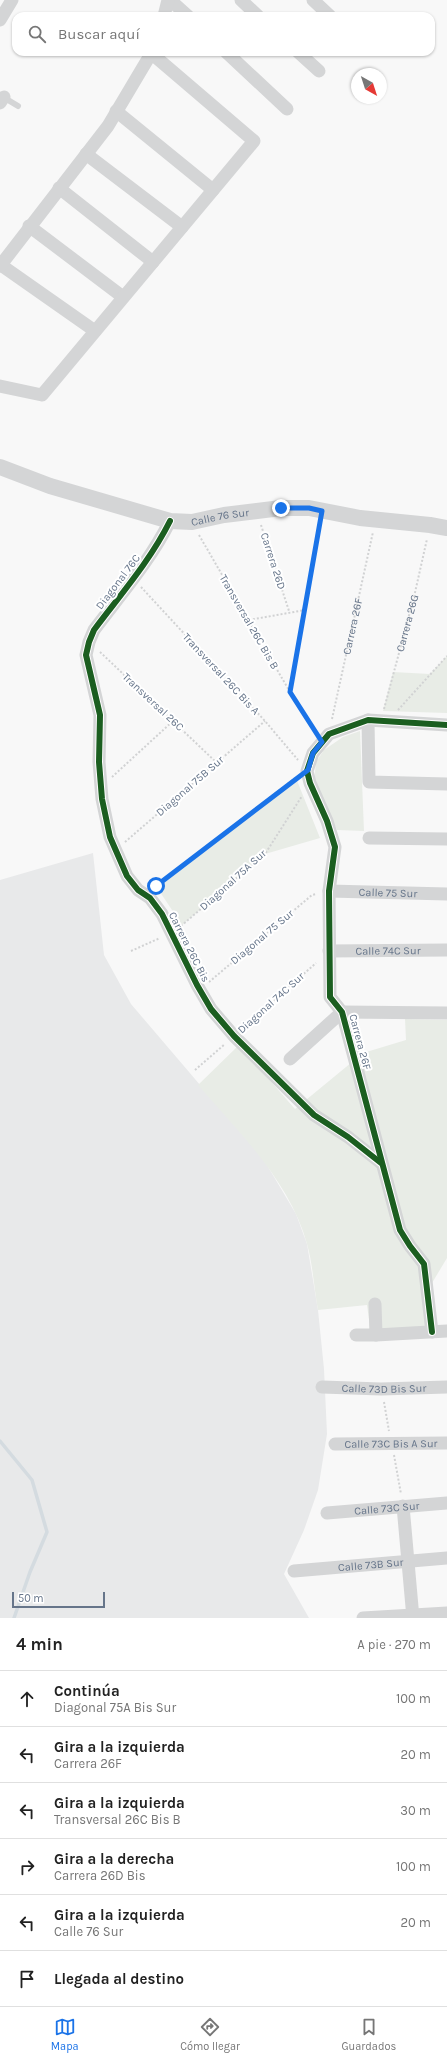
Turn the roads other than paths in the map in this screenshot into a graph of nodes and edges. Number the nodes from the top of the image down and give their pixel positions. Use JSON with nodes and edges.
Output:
{"nodes":[{"id":1,"x":12,"y":0,"type":"edge"},
{"id":2,"x":169,"y":0,"type":"edge"},
{"id":3,"x":241,"y":0,"type":"edge"},
{"id":4,"x":313,"y":0,"type":"edge"},
{"id":5,"x":165,"y":12,"type":"edge"},
{"id":6,"x":183,"y":12,"type":"edge"},
{"id":7,"x":254,"y":12,"type":"edge"},
{"id":8,"x":326,"y":12,"type":"edge"},
{"id":9,"x":0,"y":20,"type":"edge"},
{"id":10,"x":150,"y":56,"type":"edge"},
{"id":11,"x":155,"y":56,"type":"edge"},
{"id":12,"x":230,"y":56,"type":"edge"},
{"id":13,"x":302,"y":56,"type":"edge"},
{"id":14,"x":319,"y":71,"type":"dead end"},
{"id":15,"x":1,"y":98,"type":"edge"},
{"id":16,"x":18,"y":106,"type":"dead end"},
{"id":17,"x":287,"y":109,"type":"dead end"},
{"id":18,"x":116,"y":111,"type":"junction"},
{"id":19,"x":86,"y":154,"type":"junction"},
{"id":20,"x":59,"y":188,"type":"junction"},
{"id":21,"x":213,"y":190,"type":"junction"},
{"id":22,"x":29,"y":226,"type":"junction"},
{"id":23,"x":182,"y":227,"type":"junction"},
{"id":24,"x":153,"y":262,"type":"junction"},
{"id":25,"x":0,"y":265,"type":"edge"},
{"id":26,"x":124,"y":297,"type":"junction"},
{"id":27,"x":95,"y":331,"type":"junction"},
{"id":28,"x":0,"y":386,"type":"edge"},
{"id":29,"x":0,"y":468,"type":"edge"},
{"id":30,"x":170,"y":521,"type":"junction"},
{"id":31,"x":447,"y":528,"type":"edge"},
{"id":32,"x":86,"y":655,"type":"joint"},
{"id":33,"x":379,"y":720,"type":"junction"},
{"id":34,"x":447,"y":724,"type":"edge"},
{"id":35,"x":447,"y":784,"type":"edge"},
{"id":36,"x":369,"y":838,"type":"dead end"},
{"id":37,"x":447,"y":839,"type":"edge"},
{"id":38,"x":329,"y":891,"type":"junction"},
{"id":39,"x":447,"y":894,"type":"edge"},
{"id":40,"x":447,"y":950,"type":"edge"},
{"id":41,"x":329,"y":951,"type":"junction"},
{"id":42,"x":342,"y":1012,"type":"junction"},
{"id":43,"x":447,"y":1013,"type":"edge"},
{"id":44,"x":290,"y":1059,"type":"dead end"},
{"id":45,"x":381,"y":1163,"type":"junction"},
{"id":46,"x":375,"y":1304,"type":"dead end"},
{"id":47,"x":447,"y":1331,"type":"edge"},
{"id":48,"x":432,"y":1332,"type":"junction"},
{"id":49,"x":356,"y":1335,"type":"dead end"},
{"id":50,"x":376,"y":1336,"type":"junction"},
{"id":51,"x":322,"y":1387,"type":"dead end"},
{"id":52,"x":447,"y":1387,"type":"edge"},
{"id":53,"x":447,"y":1443,"type":"edge"},
{"id":54,"x":335,"y":1444,"type":"dead end"},
{"id":55,"x":447,"y":1503,"type":"edge"},
{"id":56,"x":403,"y":1506,"type":"junction"},
{"id":57,"x":327,"y":1512,"type":"dead end"},
{"id":58,"x":447,"y":1558,"type":"edge"},
{"id":59,"x":409,"y":1561,"type":"junction"},
{"id":60,"x":294,"y":1571,"type":"dead end"},
{"id":61,"x":447,"y":1613,"type":"edge"},
{"id":62,"x":412,"y":1616,"type":"edge"},
{"id":63,"x":363,"y":1618,"type":"edge"}],
"edges":[{"from":1,"to":9,"type":"street"},
{"from":2,"to":5,"type":"street"},
{"from":2,"to":6,"type":"street"},
{"from":3,"to":7,"type":"street"},
{"from":4,"to":8,"type":"street"},
{"from":10,"to":18,"type":"street"},
{"from":11,"to":21,"type":"street"},
{"from":12,"to":17,"type":"street"},
{"from":13,"to":14,"type":"street"},
{"from":15,"to":16,"type":"lane"},
{"from":18,"to":19,"type":"street"},
{"from":18,"to":21,"type":"street"},
{"from":19,"to":20,"type":"street"},
{"from":19,"to":23,"type":"street"},
{"from":20,"to":22,"type":"street"},
{"from":20,"to":24,"type":"street"},
{"from":21,"to":23,"type":"street"},
{"from":22,"to":25,"type":"street"},
{"from":22,"to":26,"type":"street"},
{"from":23,"to":24,"type":"street"},
{"from":24,"to":26,"type":"street"},
{"from":25,"to":27,"type":"street"},
{"from":26,"to":27,"type":"street"},
{"from":27,"to":28,"type":"street"},
{"from":29,"to":30,"type":"street","name":"Calle 76 Sur"},
{"from":30,"to":31,"type":"street","name":"Calle 76 Sur"},
{"from":30,"to":32,"type":"street","name":"Diagonal 76C"},
{"from":32,"to":45,"type":"street","name":"Carrera 26C Bis"},
{"from":33,"to":34,"type":"street"},
{"from":33,"to":35,"type":"street"},
{"from":33,"to":38,"type":"street","name":"Carrera 26F"},
{"from":36,"to":37,"type":"street"},
{"from":38,"to":39,"type":"street","name":"Calle 75 Sur"},
{"from":38,"to":41,"type":"street","name":"Carrera 26F"},
{"from":40,"to":41,"type":"street","name":"Calle 74C Sur"},
{"from":41,"to":42,"type":"street","name":"Carrera 26F"},
{"from":42,"to":43,"type":"street"},
{"from":42,"to":44,"type":"street"},
{"from":42,"to":45,"type":"street","name":"Carrera 26F"},
{"from":45,"to":48,"type":"street","name":"Carrera 26F"},
{"from":46,"to":50,"type":"street"},
{"from":47,"to":48,"type":"street"},
{"from":48,"to":50,"type":"street"},
{"from":49,"to":50,"type":"street"},
{"from":51,"to":52,"type":"street","name":"Calle 73D Bis Sur"},
{"from":53,"to":54,"type":"street","name":"Calle 73C Bis A Sur"},
{"from":55,"to":56,"type":"street","name":"Calle 73C Sur"},
{"from":56,"to":57,"type":"street","name":"Calle 73C Sur"},
{"from":56,"to":59,"type":"street"},
{"from":58,"to":59,"type":"street","name":"Calle 73B Sur"},
{"from":59,"to":60,"type":"street","name":"Calle 73B Sur"},
{"from":59,"to":62,"type":"street"},
{"from":61,"to":62,"type":"street"},
{"from":62,"to":63,"type":"street"}]}
